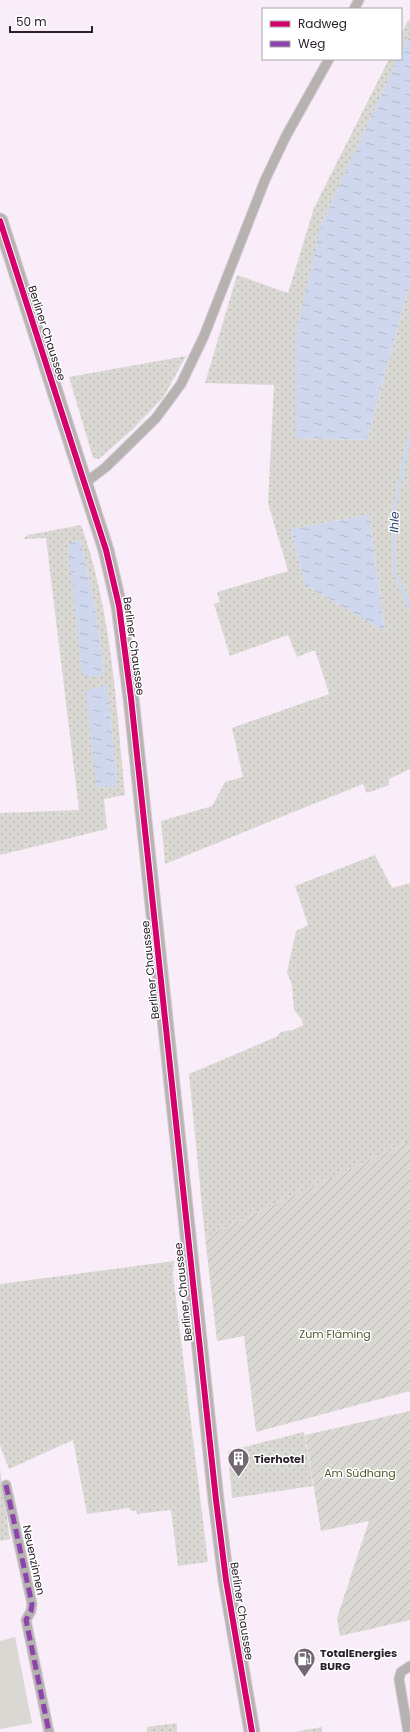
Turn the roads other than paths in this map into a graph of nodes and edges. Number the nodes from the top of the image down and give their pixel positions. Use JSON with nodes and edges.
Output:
{"nodes":[{"id":1,"x":328,"y":60,"type":"edge"},
{"id":2,"x":0,"y":221,"type":"edge"},
{"id":3,"x":85,"y":483,"type":"junction"},
{"id":4,"x":6,"y":1485,"type":"dead end"},
{"id":5,"x":410,"y":1666,"type":"edge"},
{"id":6,"x":49,"y":1732,"type":"edge"},
{"id":7,"x":252,"y":1732,"type":"edge"},
{"id":8,"x":408,"y":1732,"type":"edge"}],
"edges":[{"from":1,"to":3,"type":"street"},
{"from":2,"to":3,"type":"main road","name":"Berliner Chaussee"},
{"from":3,"to":7,"type":"main road","name":"Berliner Chaussee"},
{"from":4,"to":6,"type":"street","name":"Neuenzinnen"},
{"from":5,"to":8,"type":"street"}]}
